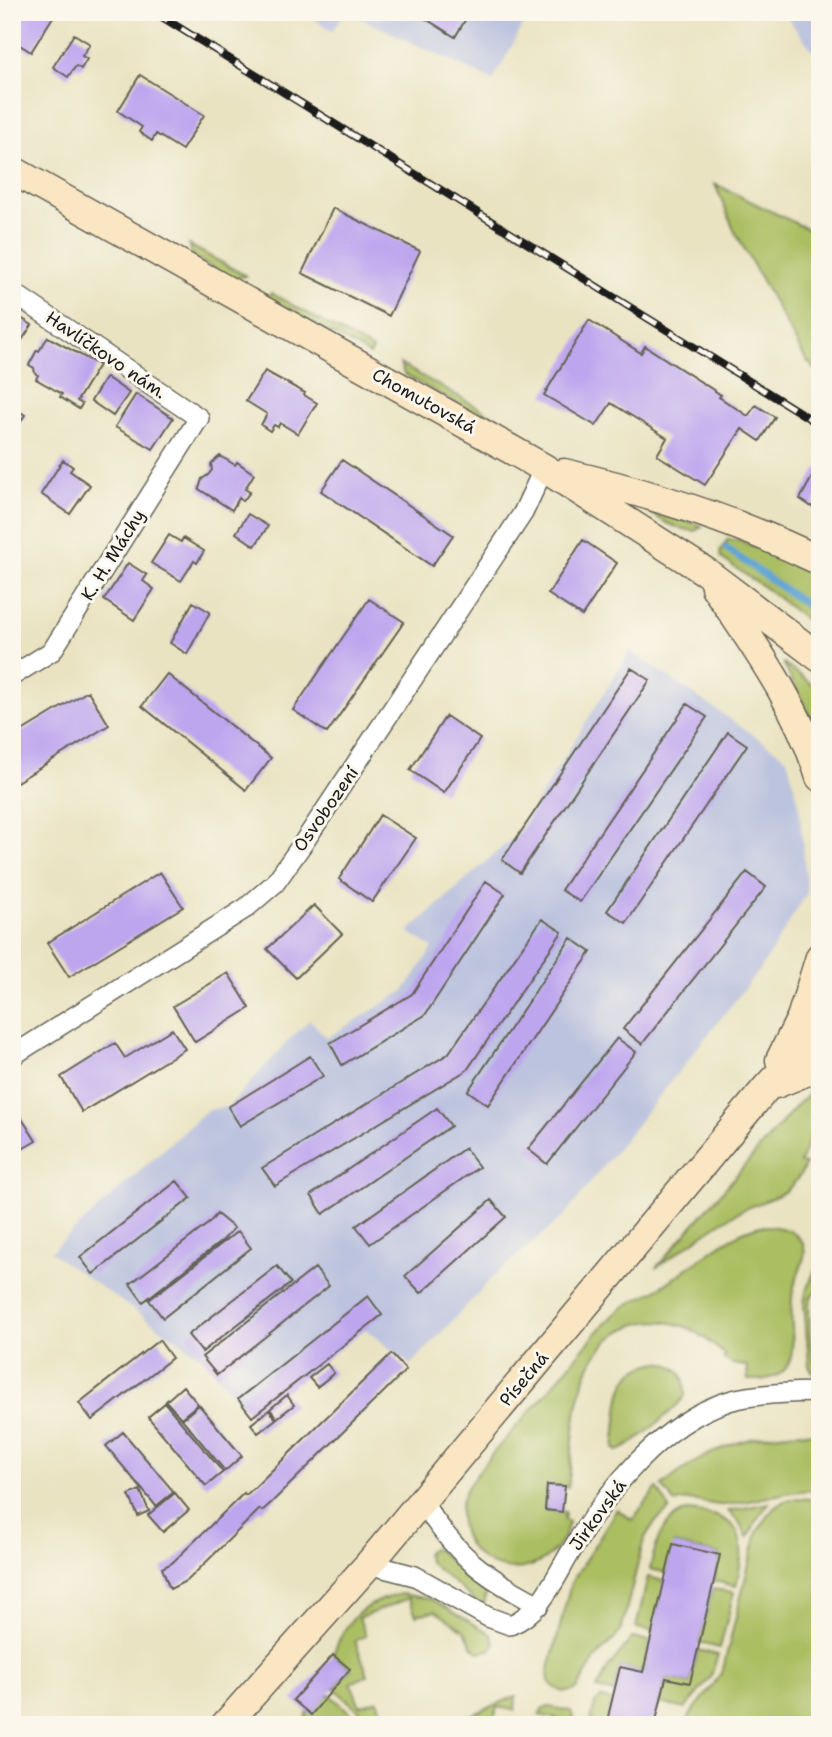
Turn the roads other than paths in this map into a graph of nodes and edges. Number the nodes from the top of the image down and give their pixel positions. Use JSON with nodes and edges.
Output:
{"nodes":[{"id":1,"x":12,"y":170,"type":"edge"},
{"id":2,"x":12,"y":292,"type":"edge"},
{"id":3,"x":199,"y":418,"type":"joint"},
{"id":4,"x":544,"y":468,"type":"junction"},
{"id":5,"x":820,"y":561,"type":"edge"},
{"id":6,"x":706,"y":572,"type":"junction"},
{"id":7,"x":820,"y":658,"type":"edge"},
{"id":8,"x":12,"y":676,"type":"edge"},
{"id":9,"x":820,"y":777,"type":"edge"},
{"id":10,"x":820,"y":957,"type":"edge"},
{"id":11,"x":820,"y":1030,"type":"edge"},
{"id":12,"x":12,"y":1056,"type":"edge"},
{"id":13,"x":820,"y":1066,"type":"edge"},
{"id":14,"x":767,"y":1087,"type":"junction"},
{"id":15,"x":820,"y":1392,"type":"edge"},
{"id":16,"x":421,"y":1500,"type":"junction"},
{"id":17,"x":369,"y":1564,"type":"junction"},
{"id":18,"x":539,"y":1605,"type":"junction"},
{"id":19,"x":225,"y":1725,"type":"edge"}],
"edges":[{"from":1,"to":4,"type":"street","name":"Chomutovská"},
{"from":2,"to":3,"type":"street","name":"Havlíčkovo nám."},
{"from":3,"to":8,"type":"street","name":"K. H. Máchy"},
{"from":4,"to":5,"type":"street"},
{"from":4,"to":6,"type":"street","name":"Chomutovská"},
{"from":4,"to":12,"type":"street","name":"Osvobození"},
{"from":6,"to":7,"type":"street","name":"Chomutovská"},
{"from":6,"to":9,"type":"street"},
{"from":10,"to":14,"type":"street"},
{"from":11,"to":14,"type":"street","name":"Písečná"},
{"from":13,"to":14,"type":"street"},
{"from":14,"to":16,"type":"street","name":"Písečná"},
{"from":15,"to":18,"type":"street","name":"Jirkovská"},
{"from":16,"to":17,"type":"street","name":"Písečná"},
{"from":16,"to":18,"type":"street"},
{"from":17,"to":18,"type":"street"},
{"from":17,"to":19,"type":"street","name":"Písečná"}]}
